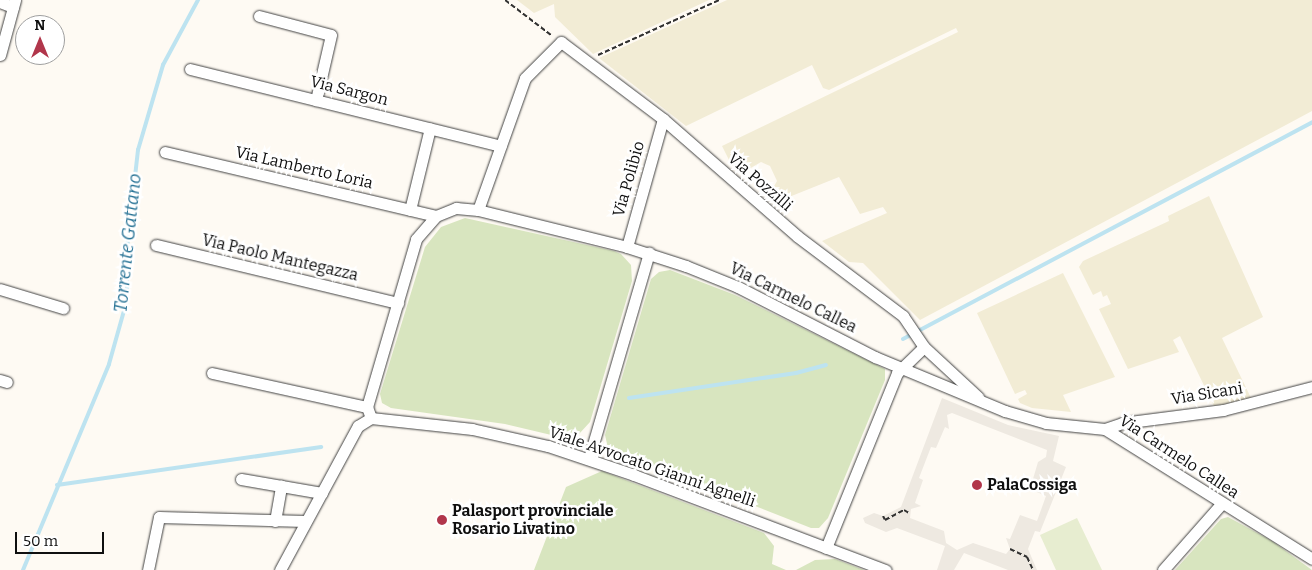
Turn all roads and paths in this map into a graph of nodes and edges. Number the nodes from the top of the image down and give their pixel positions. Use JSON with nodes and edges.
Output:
{"nodes":[{"id":1,"x":505,"y":0,"type":"edge"},
{"id":2,"x":719,"y":0,"type":"edge"},
{"id":3,"x":0,"y":2,"type":"edge"},
{"id":4,"x":14,"y":3,"type":"edge"},
{"id":5,"x":259,"y":16,"type":"dead end"},
{"id":6,"x":561,"y":42,"type":"junction"},
{"id":7,"x":0,"y":55,"type":"edge"},
{"id":8,"x":586,"y":62,"type":"junction"},
{"id":9,"x":190,"y":69,"type":"dead end"},
{"id":10,"x":316,"y":100,"type":"junction"},
{"id":11,"x":663,"y":119,"type":"junction"},
{"id":12,"x":430,"y":128,"type":"junction"},
{"id":13,"x":501,"y":146,"type":"junction"},
{"id":14,"x":165,"y":152,"type":"dead end"},
{"id":15,"x":410,"y":210,"type":"junction"},
{"id":16,"x":478,"y":210,"type":"junction"},
{"id":17,"x":436,"y":216,"type":"junction"},
{"id":18,"x":156,"y":245,"type":"dead end"},
{"id":19,"x":627,"y":247,"type":"junction"},
{"id":20,"x":649,"y":253,"type":"junction"},
{"id":21,"x":0,"y":289,"type":"edge"},
{"id":22,"x":398,"y":303,"type":"junction"},
{"id":23,"x":63,"y":308,"type":"dead end"},
{"id":24,"x":924,"y":347,"type":"junction"},
{"id":25,"x":901,"y":368,"type":"junction"},
{"id":26,"x":212,"y":373,"type":"dead end"},
{"id":27,"x":1312,"y":387,"type":"edge"},
{"id":28,"x":981,"y":401,"type":"junction"},
{"id":29,"x":369,"y":413,"type":"junction"},
{"id":30,"x":1105,"y":428,"type":"junction"},
{"id":31,"x":590,"y":458,"type":"junction"},
{"id":32,"x":241,"y":479,"type":"dead end"},
{"id":33,"x":281,"y":486,"type":"junction"},
{"id":34,"x":322,"y":493,"type":"junction"},
{"id":35,"x":1222,"y":503,"type":"junction"},
{"id":36,"x":909,"y":513,"type":"dead end"},
{"id":37,"x":882,"y":516,"type":"dead end"},
{"id":38,"x":275,"y":521,"type":"junction"},
{"id":39,"x":305,"y":521,"type":"junction"},
{"id":40,"x":826,"y":548,"type":"junction"},
{"id":41,"x":1010,"y":549,"type":"dead end"},
{"id":42,"x":1312,"y":559,"type":"edge"},
{"id":43,"x":148,"y":570,"type":"edge"},
{"id":44,"x":280,"y":570,"type":"edge"},
{"id":45,"x":886,"y":570,"type":"edge"},
{"id":46,"x":1033,"y":570,"type":"edge"},
{"id":47,"x":1164,"y":570,"type":"edge"}],
"edges":[{"from":1,"to":6,"type":"path"},
{"from":2,"to":8,"type":"path"},
{"from":3,"to":4,"type":"street"},
{"from":4,"to":7,"type":"street"},
{"from":5,"to":10,"type":"street"},
{"from":6,"to":8,"type":"street","name":"Via Pozzilli"},
{"from":6,"to":13,"type":"street"},
{"from":8,"to":11,"type":"street","name":"Via Pozzilli"},
{"from":9,"to":10,"type":"street","name":"Via Sargon"},
{"from":10,"to":12,"type":"street","name":"Via Sargon"},
{"from":11,"to":19,"type":"street","name":"Via Polibio"},
{"from":11,"to":24,"type":"street","name":"Via Pozzilli"},
{"from":12,"to":13,"type":"street","name":"Via Sargon"},
{"from":12,"to":15,"type":"street"},
{"from":13,"to":16,"type":"street"},
{"from":14,"to":15,"type":"street","name":"Via Lamberto Loria"},
{"from":15,"to":17,"type":"street","name":"Via Lamberto Loria"},
{"from":16,"to":17,"type":"street","name":"Via Carmelo Callea"},
{"from":16,"to":19,"type":"street","name":"Via Carmelo Callea"},
{"from":17,"to":22,"type":"street"},
{"from":18,"to":22,"type":"street","name":"Via Paolo Mantegazza"},
{"from":19,"to":20,"type":"street","name":"Via Carmelo Callea"},
{"from":20,"to":25,"type":"street","name":"Via Carmelo Callea"},
{"from":20,"to":31,"type":"street"},
{"from":21,"to":23,"type":"street"},
{"from":22,"to":29,"type":"street"},
{"from":24,"to":25,"type":"street"},
{"from":24,"to":28,"type":"street","name":"Via Pozzilli"},
{"from":25,"to":28,"type":"street","name":"Via Carmelo Callea"},
{"from":25,"to":40,"type":"street"},
{"from":26,"to":29,"type":"street","name":"Viale Avvocato Gianni Agnelli"},
{"from":27,"to":30,"type":"street","name":"Via Sicani"},
{"from":28,"to":30,"type":"street","name":"Via Carmelo Callea"},
{"from":29,"to":31,"type":"street","name":"Viale Avvocato Gianni Agnelli"},
{"from":29,"to":34,"type":"street"},
{"from":30,"to":35,"type":"street","name":"Via Carmelo Callea"},
{"from":31,"to":40,"type":"street","name":"Viale Avvocato Gianni Agnelli"},
{"from":32,"to":33,"type":"street"},
{"from":33,"to":34,"type":"street"},
{"from":33,"to":38,"type":"street"},
{"from":34,"to":39,"type":"street"},
{"from":35,"to":42,"type":"street","name":"Via Carmelo Callea"},
{"from":35,"to":47,"type":"street"},
{"from":36,"to":37,"type":"path"},
{"from":38,"to":39,"type":"street"},
{"from":38,"to":43,"type":"street"},
{"from":39,"to":44,"type":"street"},
{"from":40,"to":45,"type":"street","name":"Viale Avvocato Gianni Agnelli"},
{"from":41,"to":46,"type":"path"}]}
